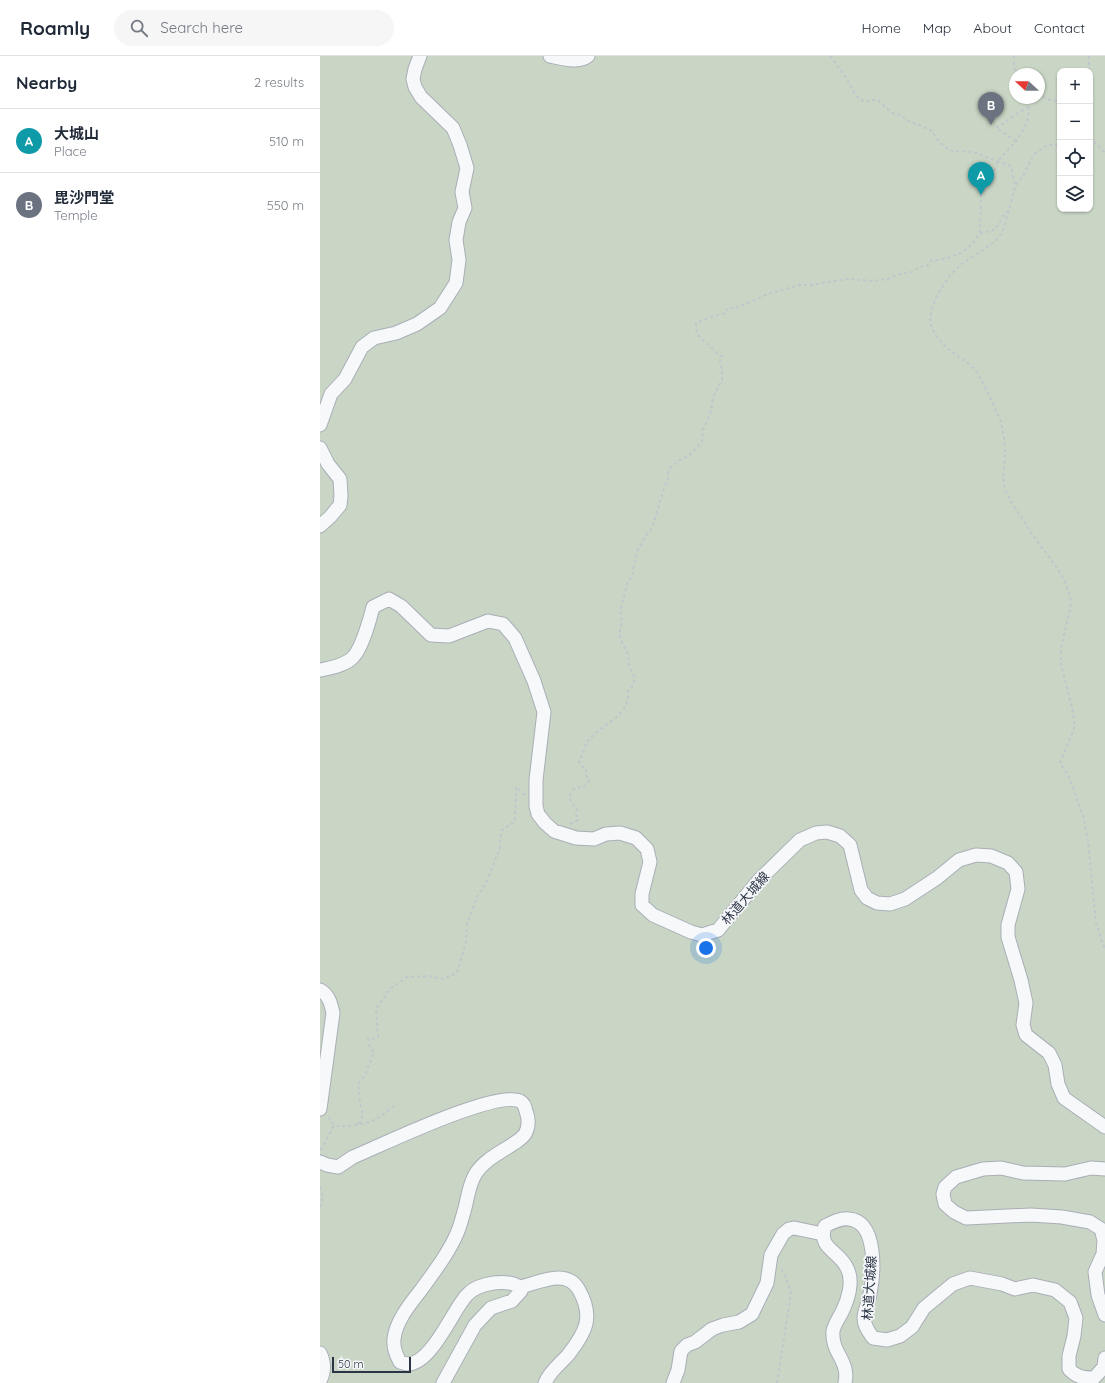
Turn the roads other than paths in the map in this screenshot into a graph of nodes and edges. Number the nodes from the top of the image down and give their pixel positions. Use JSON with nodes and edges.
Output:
{"nodes":[{"id":1,"x":420,"y":56,"type":"edge"},
{"id":2,"x":550,"y":56,"type":"edge"},
{"id":3,"x":588,"y":56,"type":"edge"},
{"id":4,"x":320,"y":425,"type":"edge"},
{"id":5,"x":320,"y":448,"type":"edge"},
{"id":6,"x":320,"y":526,"type":"edge"},
{"id":7,"x":320,"y":670,"type":"edge"},
{"id":8,"x":320,"y":990,"type":"edge"},
{"id":9,"x":324,"y":1110,"type":"edge"},
{"id":10,"x":1105,"y":1127,"type":"edge"},
{"id":11,"x":320,"y":1162,"type":"edge"},
{"id":12,"x":1105,"y":1169,"type":"edge"},
{"id":13,"x":822,"y":1234,"type":"junction"},
{"id":14,"x":521,"y":1287,"type":"junction"},
{"id":15,"x":1105,"y":1315,"type":"edge"},
{"id":16,"x":320,"y":1353,"type":"edge"},
{"id":17,"x":1105,"y":1358,"type":"edge"},
{"id":18,"x":320,"y":1380,"type":"edge"},
{"id":19,"x":443,"y":1383,"type":"edge"},
{"id":20,"x":545,"y":1383,"type":"edge"},
{"id":21,"x":673,"y":1383,"type":"edge"},
{"id":22,"x":845,"y":1383,"type":"edge"}],
"edges":[{"from":1,"to":4,"type":"street"},
{"from":2,"to":3,"type":"street"},
{"from":5,"to":6,"type":"street"},
{"from":7,"to":10,"type":"street","name":"林道大城線"},
{"from":8,"to":9,"type":"street"},
{"from":11,"to":14,"type":"street"},
{"from":12,"to":15,"type":"street"},
{"from":13,"to":17,"type":"street","name":"林道大城線"},
{"from":13,"to":21,"type":"street"},
{"from":13,"to":22,"type":"street","name":"林道大城線"},
{"from":14,"to":19,"type":"street"},
{"from":14,"to":20,"type":"street"},
{"from":16,"to":18,"type":"street"}]}
